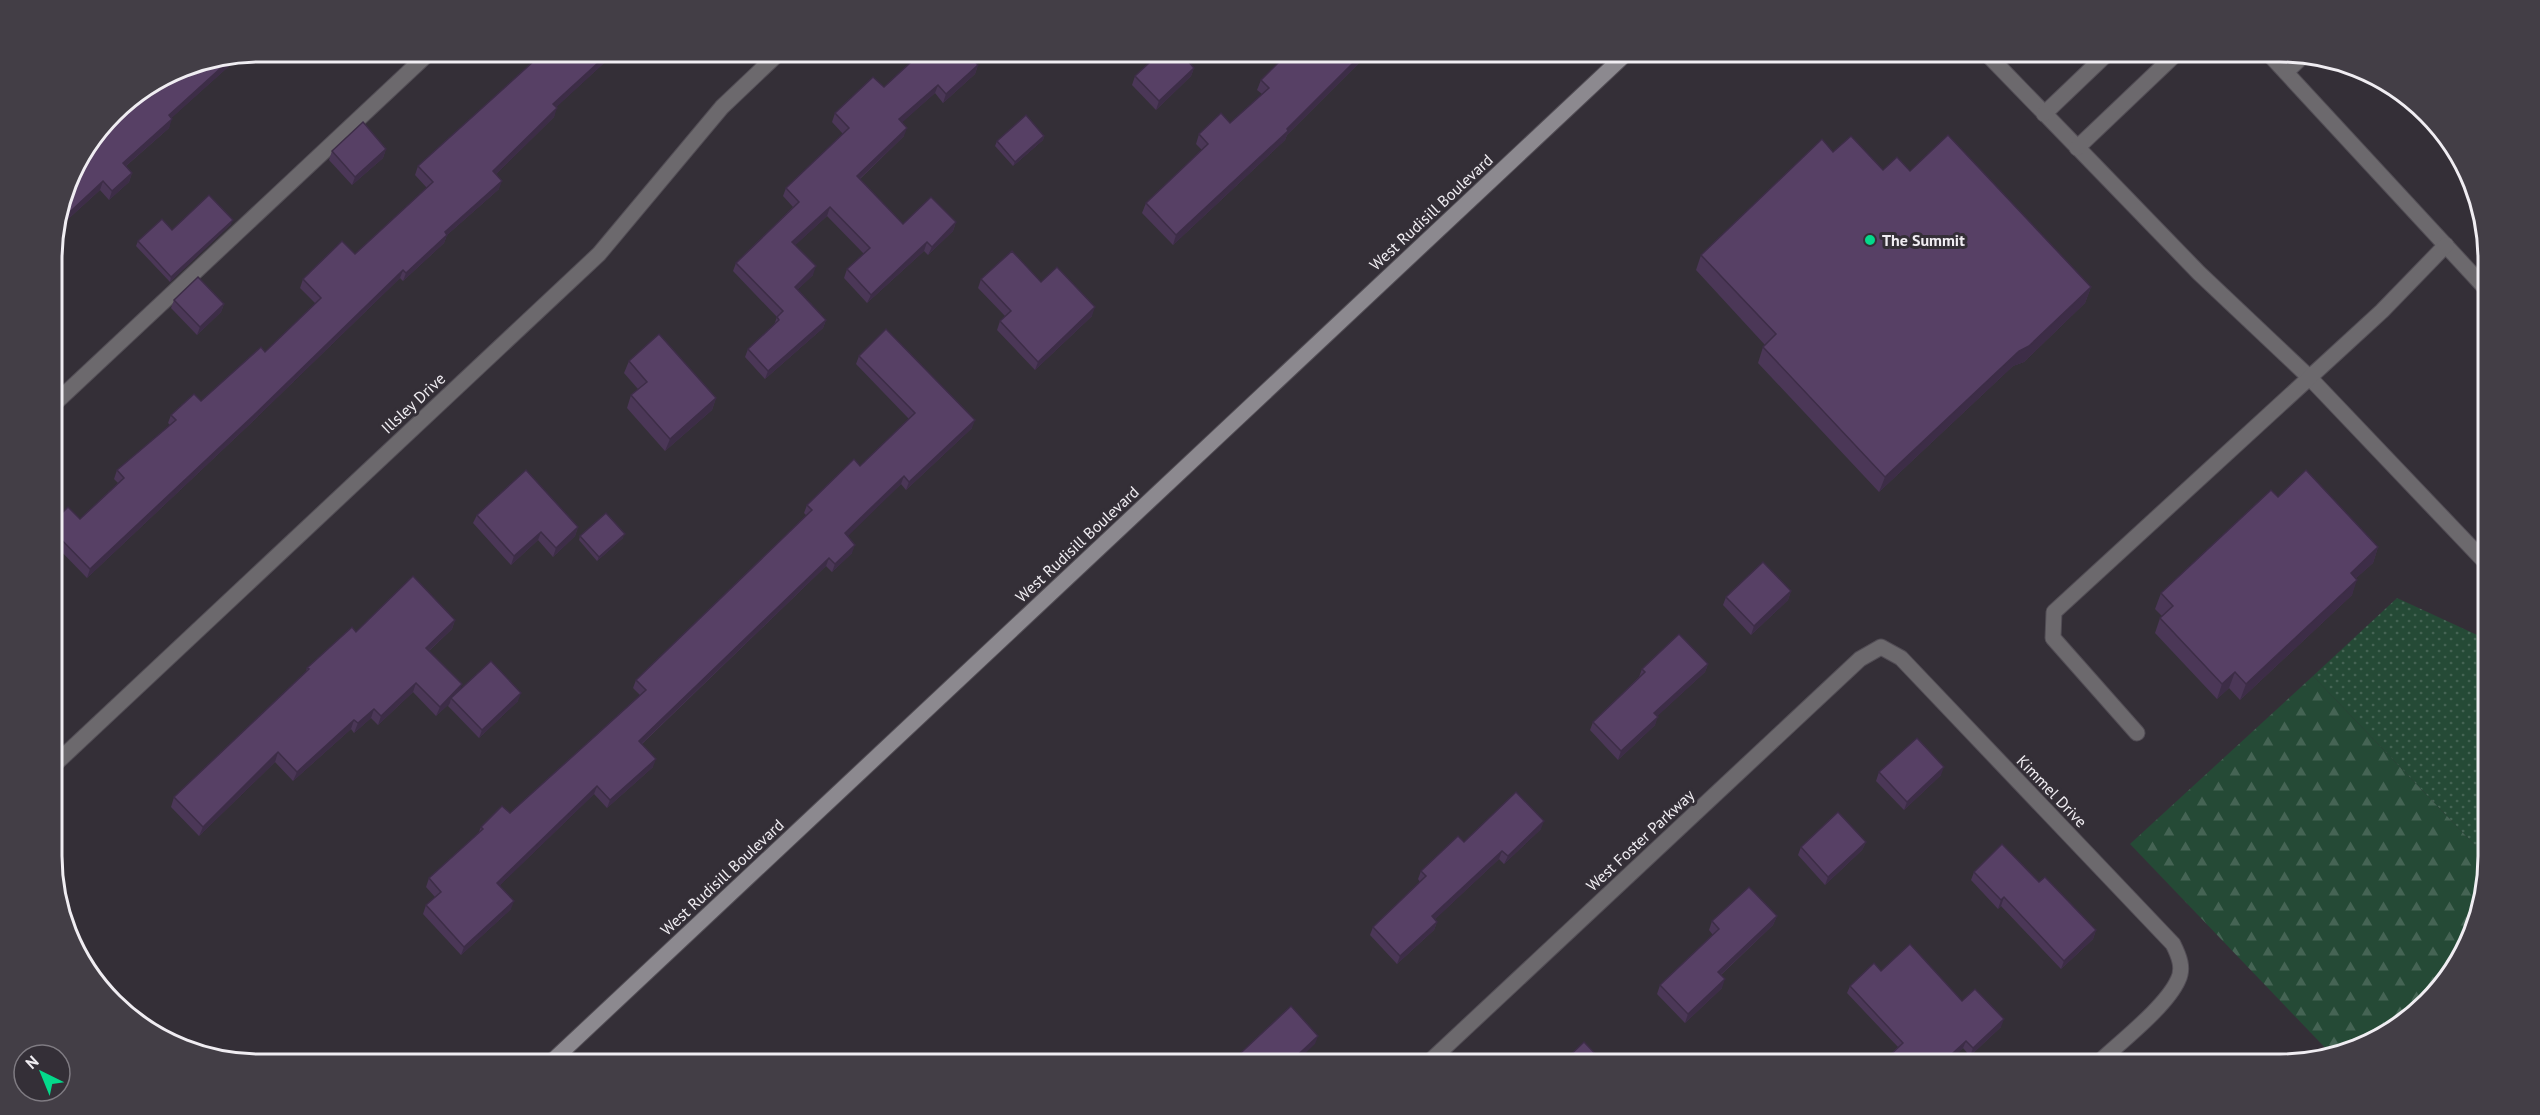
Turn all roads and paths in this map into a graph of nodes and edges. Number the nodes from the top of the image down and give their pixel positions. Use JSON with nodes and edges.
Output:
{"nodes":[{"id":1,"x":419,"y":62,"type":"edge"},
{"id":2,"x":769,"y":62,"type":"edge"},
{"id":3,"x":1617,"y":62,"type":"edge"},
{"id":4,"x":1994,"y":62,"type":"edge"},
{"id":5,"x":2098,"y":62,"type":"edge"},
{"id":6,"x":2167,"y":62,"type":"edge"},
{"id":7,"x":2276,"y":62,"type":"edge"},
{"id":8,"x":2296,"y":63,"type":"edge"},
{"id":9,"x":2286,"y":72,"type":"junction"},
{"id":10,"x":2044,"y":114,"type":"junction"},
{"id":11,"x":2077,"y":148,"type":"junction"},
{"id":12,"x":2446,"y":245,"type":"junction"},
{"id":13,"x":2478,"y":280,"type":"edge"},
{"id":14,"x":2309,"y":378,"type":"junction"},
{"id":15,"x":62,"y":397,"type":"edge"},
{"id":16,"x":2478,"y":555,"type":"edge"},
{"id":17,"x":1881,"y":647,"type":"joint"},
{"id":18,"x":2136,"y":733,"type":"dead end"},
{"id":19,"x":62,"y":757,"type":"edge"},
{"id":20,"x":1438,"y":1053,"type":"edge"},
{"id":21,"x":2109,"y":1053,"type":"edge"},
{"id":22,"x":560,"y":1054,"type":"edge"}],
"edges":[{"from":1,"to":15,"type":"street"},
{"from":2,"to":19,"type":"street","name":"Illsley Drive"},
{"from":3,"to":22,"type":"street","name":"West Rudisill Boulevard"},
{"from":4,"to":10,"type":"street"},
{"from":5,"to":10,"type":"street"},
{"from":6,"to":11,"type":"street"},
{"from":7,"to":9,"type":"street"},
{"from":8,"to":9,"type":"street"},
{"from":9,"to":12,"type":"street"},
{"from":10,"to":11,"type":"street"},
{"from":11,"to":14,"type":"street"},
{"from":12,"to":13,"type":"street"},
{"from":12,"to":14,"type":"street"},
{"from":14,"to":16,"type":"street"},
{"from":14,"to":18,"type":"street"},
{"from":17,"to":20,"type":"street","name":"West Foster Parkway"},
{"from":17,"to":21,"type":"street","name":"Kimmel Drive"}]}
